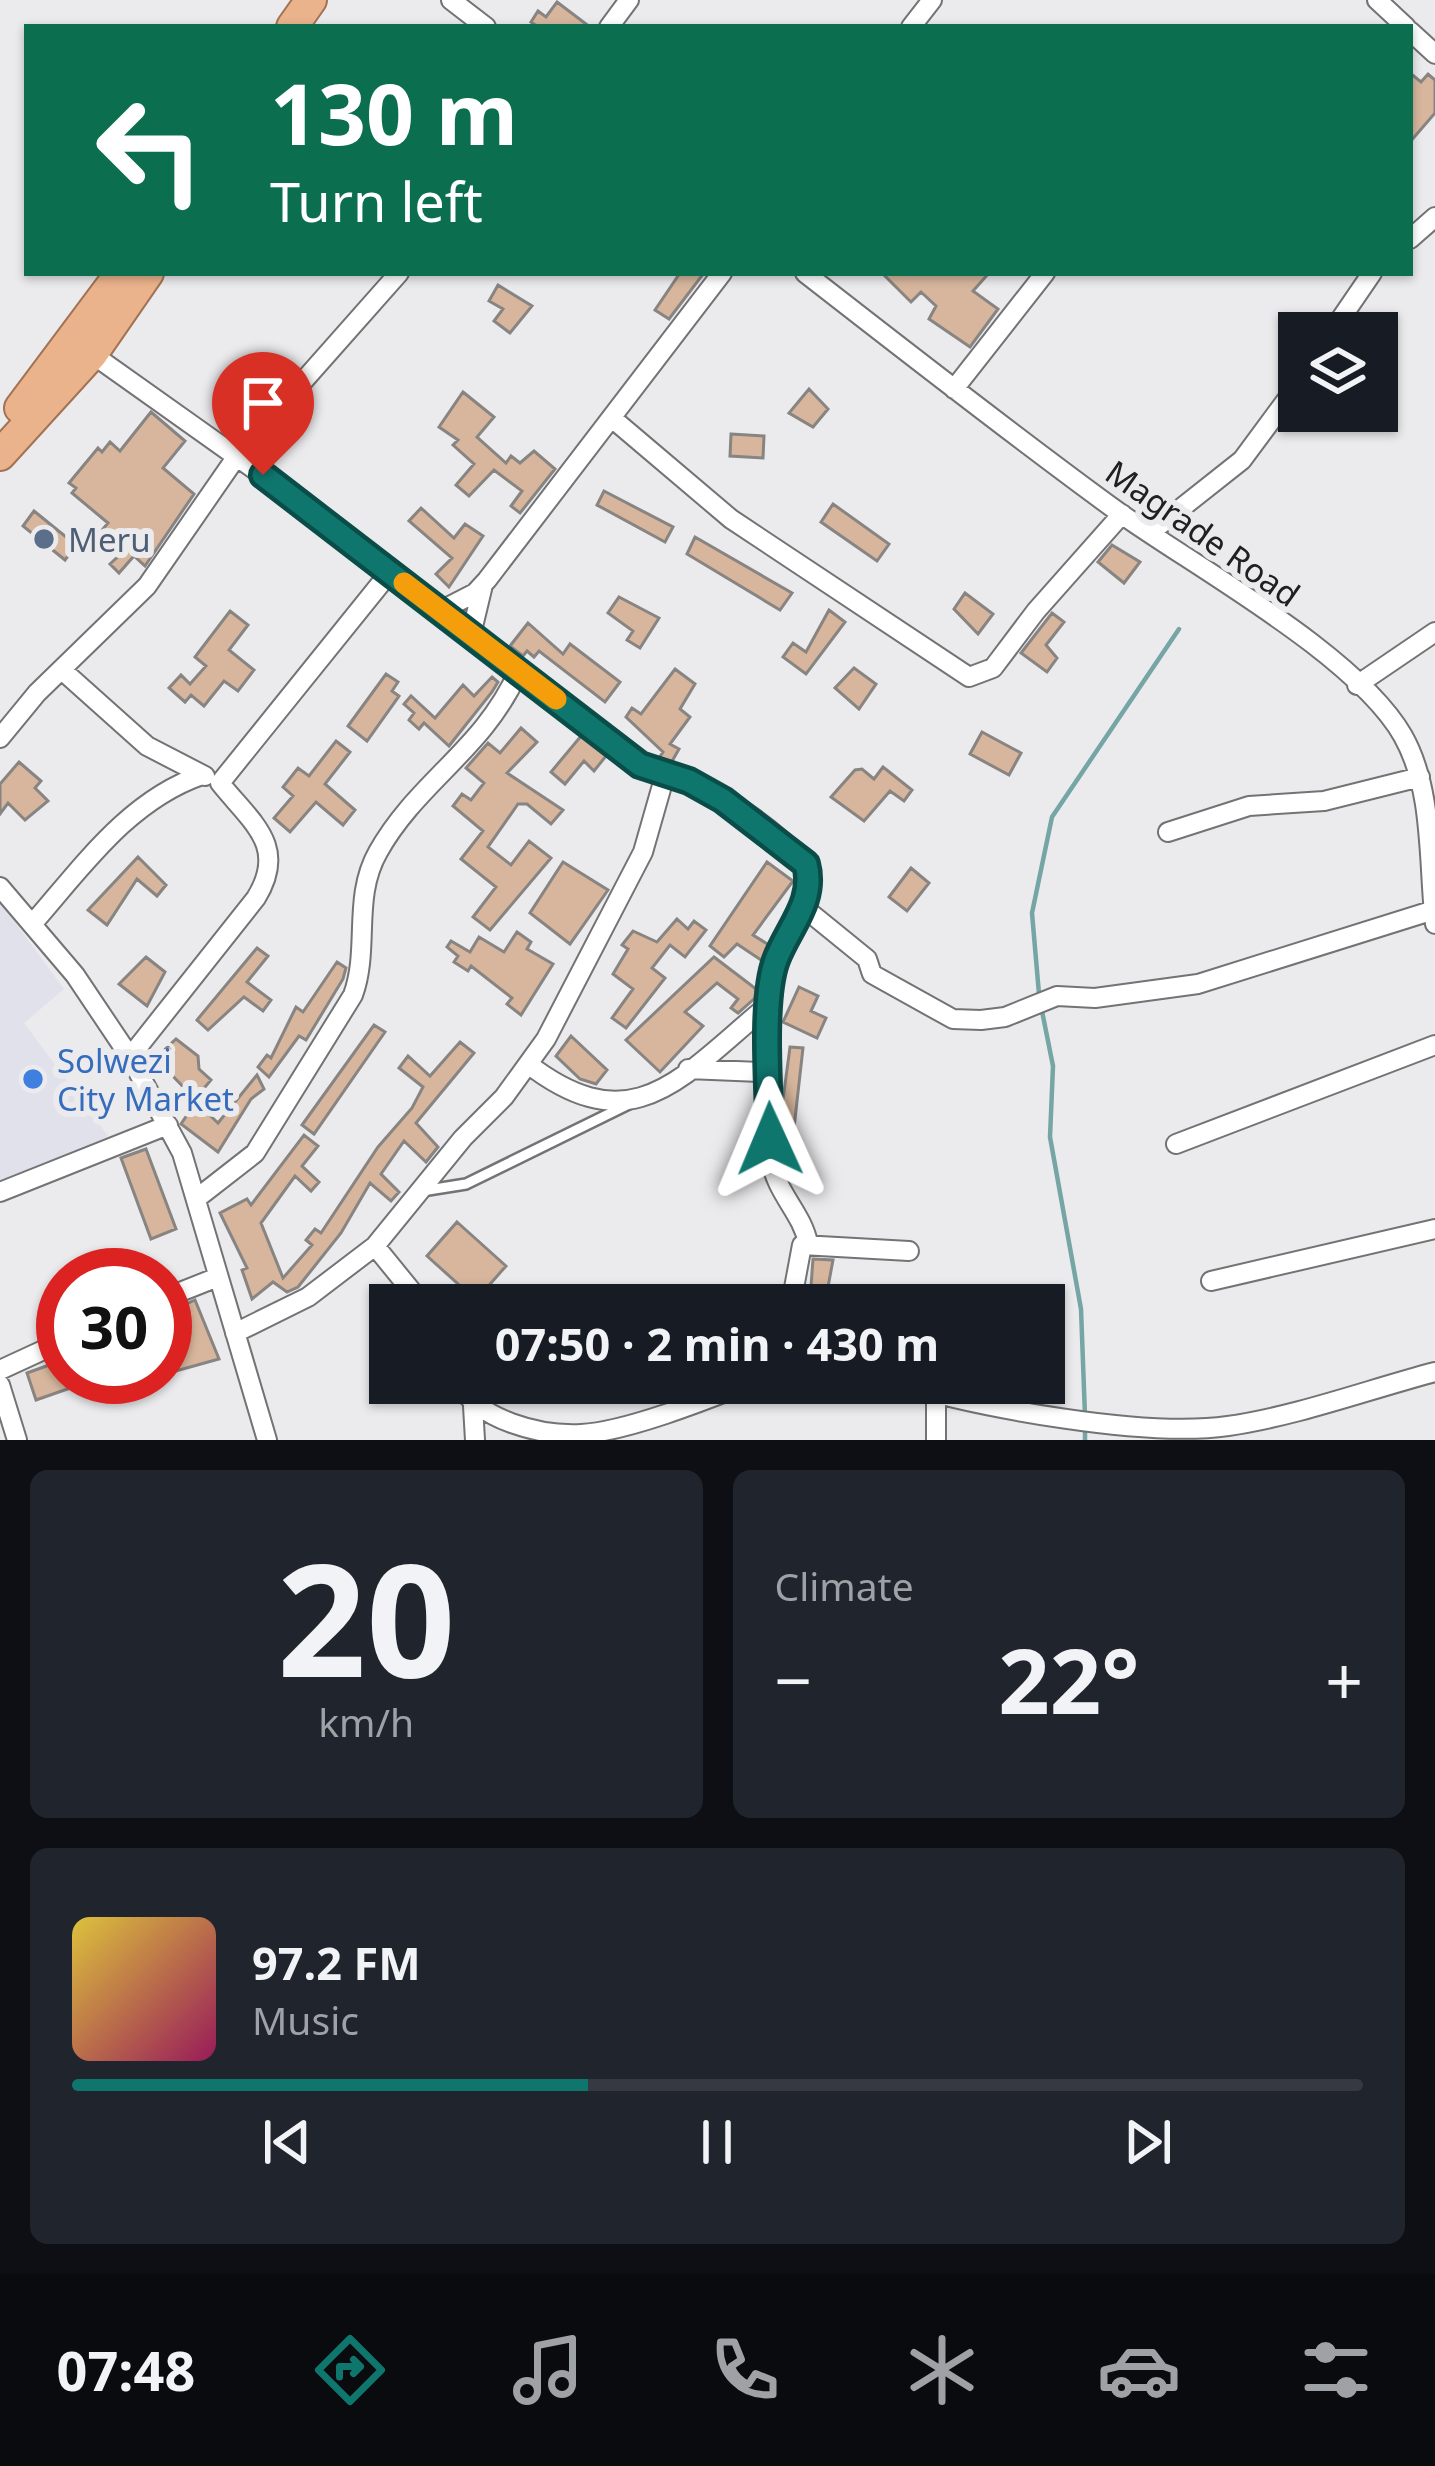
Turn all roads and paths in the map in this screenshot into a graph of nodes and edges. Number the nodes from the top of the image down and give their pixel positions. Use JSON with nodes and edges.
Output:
{"nodes":[{"id":1,"x":451,"y":0,"type":"edge"},
{"id":2,"x":932,"y":0,"type":"edge"},
{"id":3,"x":1377,"y":0,"type":"edge"},
{"id":4,"x":482,"y":24,"type":"edge"},
{"id":5,"x":913,"y":24,"type":"edge"},
{"id":6,"x":1403,"y":24,"type":"edge"},
{"id":7,"x":120,"y":276,"type":"edge"},
{"id":8,"x":146,"y":276,"type":"edge"},
{"id":9,"x":396,"y":276,"type":"edge"},
{"id":10,"x":720,"y":276,"type":"edge"},
{"id":11,"x":809,"y":276,"type":"edge"},
{"id":12,"x":1043,"y":276,"type":"edge"},
{"id":13,"x":1370,"y":276,"type":"edge"},
{"id":14,"x":1345,"y":312,"type":"edge"},
{"id":15,"x":92,"y":353,"type":"junction"},
{"id":16,"x":954,"y":388,"type":"junction"},
{"id":17,"x":1278,"y":411,"type":"edge"},
{"id":18,"x":613,"y":419,"type":"junction"},
{"id":19,"x":0,"y":431,"type":"edge"},
{"id":20,"x":0,"y":455,"type":"edge"},
{"id":21,"x":237,"y":456,"type":"junction"},
{"id":22,"x":1122,"y":514,"type":"junction"},
{"id":23,"x":1151,"y":532,"type":"junction"},
{"id":24,"x":390,"y":572,"type":"junction"},
{"id":25,"x":483,"y":585,"type":"junction"},
{"id":26,"x":440,"y":611,"type":"junction"},
{"id":27,"x":1435,"y":632,"type":"edge"},
{"id":28,"x":471,"y":635,"type":"junction"},
{"id":29,"x":62,"y":670,"type":"junction"},
{"id":30,"x":518,"y":672,"type":"junction"},
{"id":31,"x":1358,"y":685,"type":"junction"},
{"id":32,"x":0,"y":738,"type":"edge"},
{"id":33,"x":665,"y":775,"type":"junction"},
{"id":34,"x":1420,"y":777,"type":"junction"},
{"id":35,"x":211,"y":779,"type":"junction"},
{"id":36,"x":1168,"y":832,"type":"dead end"},
{"id":37,"x":0,"y":887,"type":"edge"},
{"id":38,"x":1434,"y":901,"type":"edge"},
{"id":39,"x":803,"y":907,"type":"junction"},
{"id":40,"x":34,"y":922,"type":"junction"},
{"id":41,"x":1435,"y":923,"type":"edge"},
{"id":42,"x":771,"y":1003,"type":"junction"},
{"id":43,"x":1435,"y":1045,"type":"edge"},
{"id":44,"x":130,"y":1057,"type":"junction"},
{"id":45,"x":528,"y":1064,"type":"junction"},
{"id":46,"x":688,"y":1069,"type":"junction"},
{"id":47,"x":770,"y":1087,"type":"junction"},
{"id":48,"x":631,"y":1103,"type":"junction"},
{"id":49,"x":168,"y":1125,"type":"junction"},
{"id":50,"x":1176,"y":1144,"type":"dead end"},
{"id":51,"x":420,"y":1191,"type":"junction"},
{"id":52,"x":0,"y":1192,"type":"edge"},
{"id":53,"x":196,"y":1199,"type":"junction"},
{"id":54,"x":1435,"y":1229,"type":"edge"},
{"id":55,"x":808,"y":1243,"type":"junction"},
{"id":56,"x":374,"y":1246,"type":"junction"},
{"id":57,"x":909,"y":1251,"type":"dead end"},
{"id":58,"x":218,"y":1276,"type":"junction"},
{"id":59,"x":1211,"y":1281,"type":"dead end"},
{"id":60,"x":406,"y":1284,"type":"edge"},
{"id":61,"x":798,"y":1284,"type":"edge"},
{"id":62,"x":192,"y":1287,"type":"edge"},
{"id":63,"x":235,"y":1333,"type":"junction"},
{"id":64,"x":36,"y":1353,"type":"edge"},
{"id":65,"x":0,"y":1370,"type":"edge"},
{"id":66,"x":1435,"y":1372,"type":"edge"},
{"id":67,"x":0,"y":1385,"type":"edge"},
{"id":68,"x":685,"y":1404,"type":"edge"},
{"id":69,"x":936,"y":1404,"type":"edge"},
{"id":70,"x":997,"y":1404,"type":"edge"},
{"id":71,"x":473,"y":1406,"type":"joint"},
{"id":72,"x":585,"y":1437,"type":"edge"},
{"id":73,"x":17,"y":1440,"type":"edge"},
{"id":74,"x":267,"y":1440,"type":"edge"},
{"id":75,"x":475,"y":1440,"type":"edge"},
{"id":76,"x":936,"y":1440,"type":"edge"}],
"edges":[{"from":1,"to":4,"type":"street"},
{"from":2,"to":5,"type":"street"},
{"from":3,"to":6,"type":"street"},
{"from":7,"to":19,"type":"highway"},
{"from":8,"to":15,"type":"highway"},
{"from":9,"to":21,"type":"street"},
{"from":10,"to":18,"type":"street"},
{"from":11,"to":16,"type":"street","name":"Magrade Road"},
{"from":12,"to":16,"type":"street"},
{"from":13,"to":14,"type":"street"},
{"from":15,"to":20,"type":"highway"},
{"from":15,"to":21,"type":"street"},
{"from":16,"to":22,"type":"street","name":"Magrade Road"},
{"from":17,"to":23,"type":"street"},
{"from":18,"to":22,"type":"street"},
{"from":18,"to":25,"type":"street"},
{"from":21,"to":24,"type":"street"},
{"from":21,"to":29,"type":"street"},
{"from":22,"to":23,"type":"street","name":"Magrade Road"},
{"from":23,"to":31,"type":"street","name":"Magrade Road"},
{"from":24,"to":26,"type":"street"},
{"from":24,"to":35,"type":"street"},
{"from":25,"to":26,"type":"street"},
{"from":25,"to":28,"type":"street"},
{"from":26,"to":28,"type":"street"},
{"from":27,"to":31,"type":"street"},
{"from":28,"to":30,"type":"street"},
{"from":29,"to":32,"type":"street"},
{"from":29,"to":35,"type":"street"},
{"from":30,"to":33,"type":"street"},
{"from":30,"to":53,"type":"street"},
{"from":31,"to":34,"type":"street","name":"Magrade Road"},
{"from":33,"to":39,"type":"street"},
{"from":33,"to":45,"type":"street"},
{"from":34,"to":36,"type":"street"},
{"from":34,"to":38,"type":"street","name":"Magrade Road"},
{"from":35,"to":40,"type":"street"},
{"from":35,"to":44,"type":"street"},
{"from":37,"to":40,"type":"street"},
{"from":38,"to":39,"type":"street"},
{"from":38,"to":41,"type":"street","name":"Magrade Road"},
{"from":39,"to":42,"type":"street"},
{"from":40,"to":44,"type":"street"},
{"from":42,"to":46,"type":"street"},
{"from":42,"to":47,"type":"street"},
{"from":43,"to":50,"type":"street"},
{"from":44,"to":49,"type":"street"},
{"from":45,"to":48,"type":"street"},
{"from":45,"to":51,"type":"street"},
{"from":46,"to":47,"type":"street"},
{"from":46,"to":48,"type":"street"},
{"from":47,"to":55,"type":"street"},
{"from":48,"to":51,"type":"lane"},
{"from":49,"to":52,"type":"street"},
{"from":49,"to":53,"type":"street"},
{"from":51,"to":56,"type":"street"},
{"from":53,"to":58,"type":"street"},
{"from":54,"to":59,"type":"street"},
{"from":55,"to":57,"type":"street"},
{"from":55,"to":61,"type":"street"},
{"from":56,"to":60,"type":"street"},
{"from":56,"to":63,"type":"street"},
{"from":58,"to":62,"type":"street"},
{"from":58,"to":63,"type":"street"},
{"from":63,"to":74,"type":"street"},
{"from":64,"to":65,"type":"street"},
{"from":66,"to":70,"type":"street"},
{"from":67,"to":73,"type":"street"},
{"from":68,"to":72,"type":"street"},
{"from":69,"to":76,"type":"street"},
{"from":71,"to":72,"type":"street"},
{"from":71,"to":75,"type":"street"}]}
